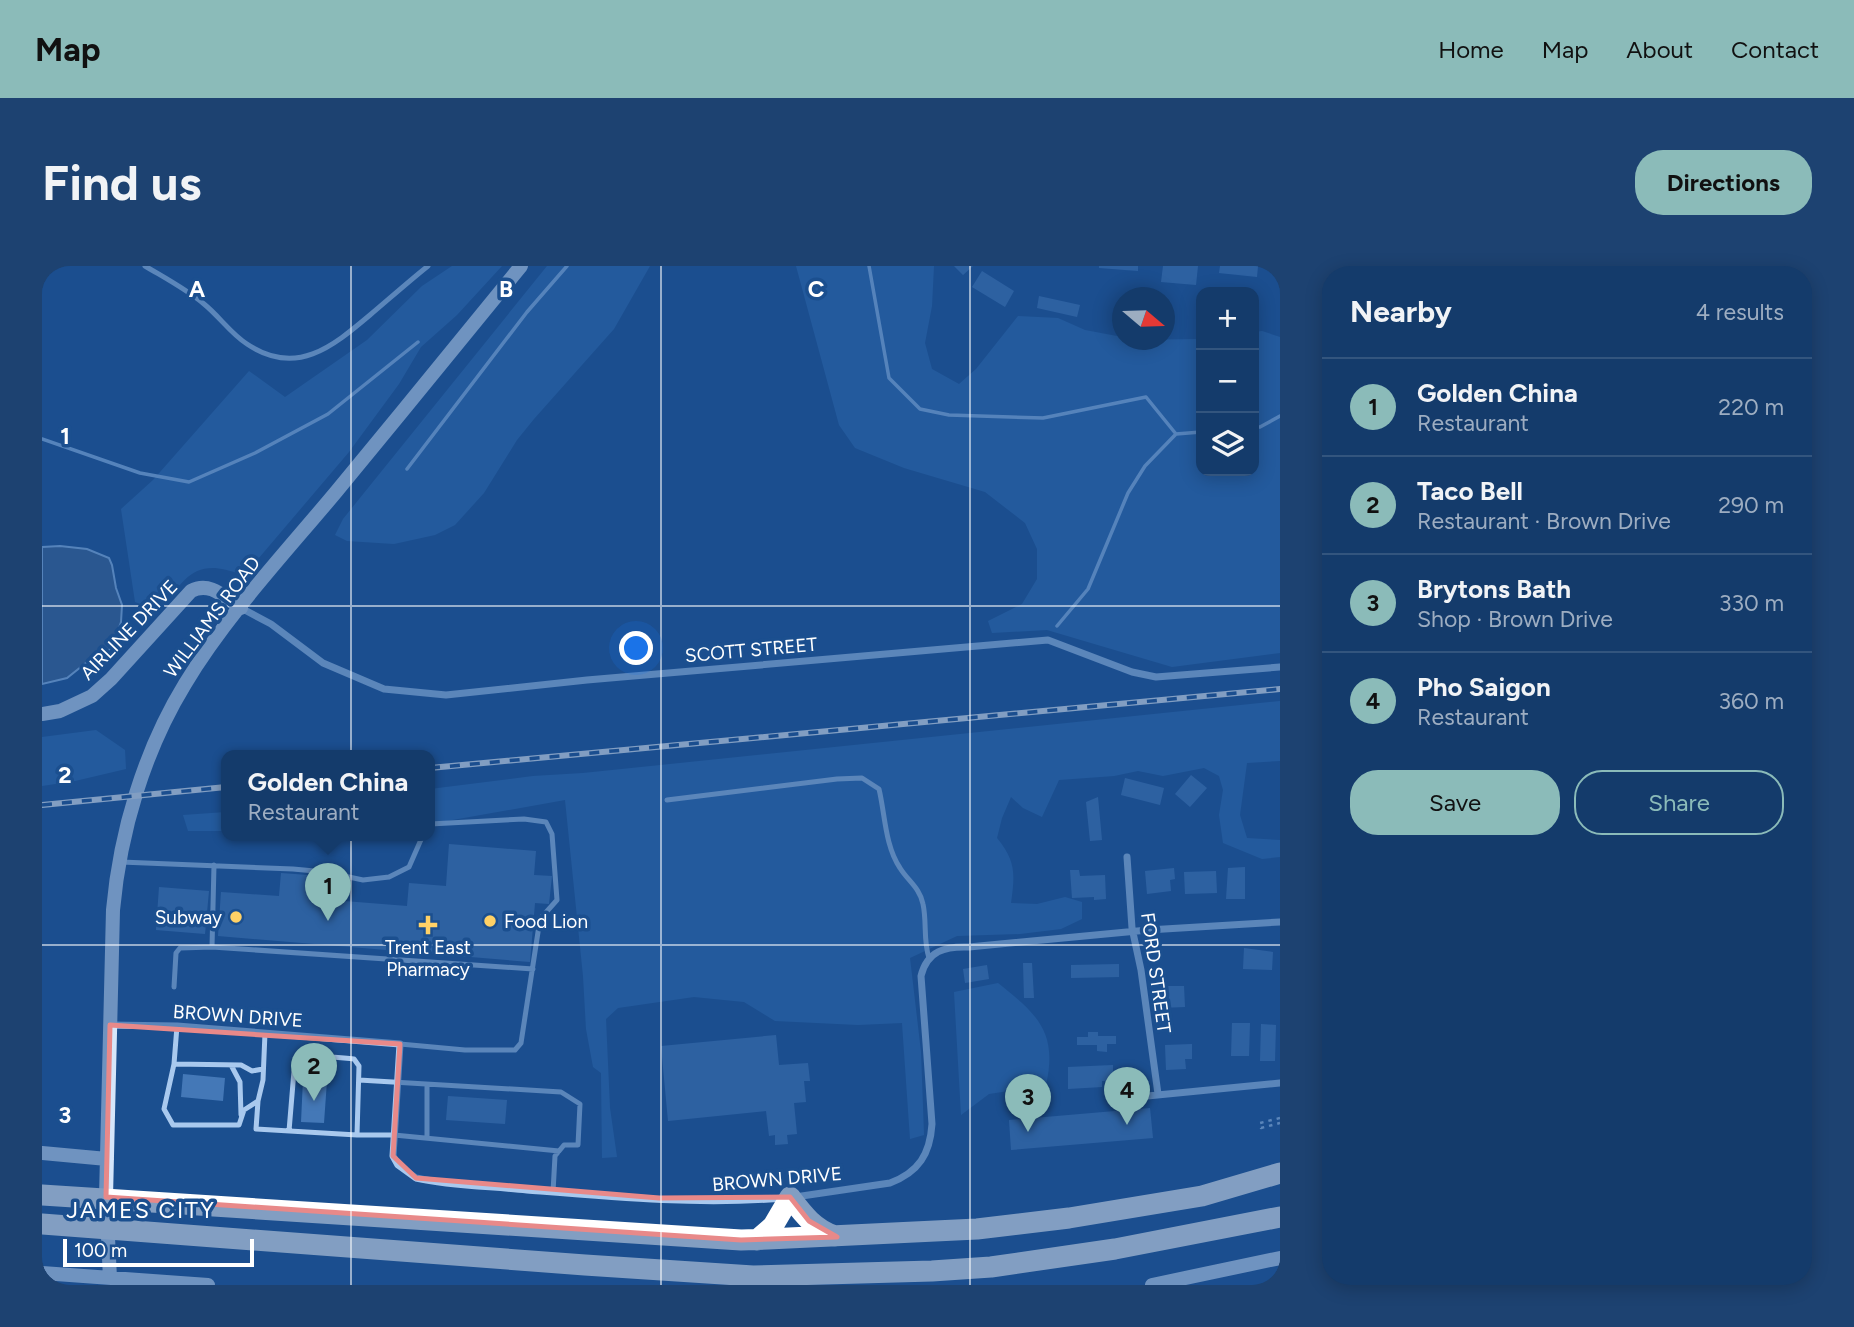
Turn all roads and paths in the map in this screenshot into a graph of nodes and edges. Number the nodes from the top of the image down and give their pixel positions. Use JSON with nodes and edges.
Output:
{"nodes":[{"id":1,"x":145,"y":266,"type":"edge"},
{"id":2,"x":428,"y":266,"type":"edge"},
{"id":3,"x":521,"y":266,"type":"edge"},
{"id":4,"x":241,"y":608,"type":"junction"},
{"id":5,"x":1280,"y":667,"type":"edge"},
{"id":6,"x":42,"y":715,"type":"edge"},
{"id":7,"x":667,"y":800,"type":"dead end"},
{"id":8,"x":435,"y":824,"type":"edge"},
{"id":9,"x":420,"y":841,"type":"edge"},
{"id":10,"x":1127,"y":857,"type":"dead end"},
{"id":11,"x":120,"y":862,"type":"junction"},
{"id":12,"x":214,"y":865,"type":"junction"},
{"id":13,"x":1280,"y":922,"type":"edge"},
{"id":14,"x":1133,"y":932,"type":"junction"},
{"id":15,"x":212,"y":947,"type":"junction"},
{"id":16,"x":929,"y":958,"type":"junction"},
{"id":17,"x":533,"y":969,"type":"junction"},
{"id":18,"x":174,"y":987,"type":"dead end"},
{"id":19,"x":110,"y":1025,"type":"junction"},
{"id":20,"x":177,"y":1026,"type":"junction"},
{"id":21,"x":265,"y":1033,"type":"junction"},
{"id":22,"x":400,"y":1044,"type":"junction"},
{"id":23,"x":174,"y":1064,"type":"junction"},
{"id":24,"x":231,"y":1065,"type":"junction"},
{"id":25,"x":263,"y":1069,"type":"junction"},
{"id":26,"x":359,"y":1080,"type":"junction"},
{"id":27,"x":398,"y":1083,"type":"junction"},
{"id":28,"x":1280,"y":1083,"type":"edge"},
{"id":29,"x":427,"y":1085,"type":"junction"},
{"id":30,"x":1158,"y":1094,"type":"junction"},
{"id":31,"x":1138,"y":1097,"type":"dead end"},
{"id":32,"x":258,"y":1101,"type":"junction"},
{"id":33,"x":242,"y":1118,"type":"junction"},
{"id":34,"x":1280,"y":1118,"type":"edge"},
{"id":35,"x":1280,"y":1123,"type":"edge"},
{"id":36,"x":289,"y":1131,"type":"junction"},
{"id":37,"x":394,"y":1135,"type":"junction"},
{"id":38,"x":357,"y":1136,"type":"junction"},
{"id":39,"x":427,"y":1138,"type":"junction"},
{"id":40,"x":559,"y":1151,"type":"junction"},
{"id":41,"x":42,"y":1153,"type":"edge"},
{"id":42,"x":107,"y":1159,"type":"junction"},
{"id":43,"x":1280,"y":1173,"type":"edge"},
{"id":44,"x":553,"y":1192,"type":"junction"},
{"id":45,"x":42,"y":1195,"type":"edge"},
{"id":46,"x":106,"y":1197,"type":"junction"},
{"id":47,"x":790,"y":1197,"type":"junction"},
{"id":48,"x":1280,"y":1217,"type":"edge"},
{"id":49,"x":42,"y":1224,"type":"edge"},
{"id":50,"x":107,"y":1228,"type":"junction"},
{"id":51,"x":836,"y":1237,"type":"junction"},
{"id":52,"x":757,"y":1240,"type":"junction"},
{"id":53,"x":1280,"y":1258,"type":"edge"},
{"id":54,"x":42,"y":1273,"type":"edge"},
{"id":55,"x":843,"y":1273,"type":"junction"},
{"id":56,"x":753,"y":1276,"type":"junction"},
{"id":57,"x":110,"y":1278,"type":"junction"},
{"id":58,"x":208,"y":1285,"type":"edge"},
{"id":59,"x":787,"y":1285,"type":"edge"},
{"id":60,"x":821,"y":1285,"type":"edge"},
{"id":61,"x":1152,"y":1285,"type":"edge"}],
"edges":[{"from":1,"to":2,"type":"lane"},
{"from":3,"to":4,"type":"street","name":"WILLIAMS ROAD"},
{"from":4,"to":5,"type":"street","name":"SCOTT STREET"},
{"from":4,"to":6,"type":"street","name":"AIRLINE DRIVE"},
{"from":4,"to":11,"type":"street","name":"WILLIAMS ROAD"},
{"from":7,"to":16,"type":"lane"},
{"from":8,"to":17,"type":"lane"},
{"from":9,"to":12,"type":"lane"},
{"from":10,"to":14,"type":"street","name":"FORD STREET"},
{"from":11,"to":12,"type":"lane"},
{"from":11,"to":19,"type":"street","name":"WILLIAMS ROAD"},
{"from":12,"to":15,"type":"lane"},
{"from":13,"to":14,"type":"street"},
{"from":14,"to":16,"type":"street"},
{"from":14,"to":30,"type":"street","name":"FORD STREET"},
{"from":15,"to":17,"type":"lane"},
{"from":15,"to":18,"type":"lane"},
{"from":16,"to":47,"type":"street","name":"BROWN DRIVE"},
{"from":17,"to":22,"type":"lane"},
{"from":19,"to":20,"type":"street","name":"BROWN DRIVE"},
{"from":19,"to":42,"type":"street","name":"WILLIAMS ROAD"},
{"from":20,"to":21,"type":"street","name":"BROWN DRIVE"},
{"from":20,"to":23,"type":"lane"},
{"from":21,"to":22,"type":"street","name":"BROWN DRIVE"},
{"from":21,"to":25,"type":"lane"},
{"from":22,"to":27,"type":"street","name":"BROWN DRIVE"},
{"from":23,"to":24,"type":"lane"},
{"from":23,"to":33,"type":"lane"},
{"from":24,"to":25,"type":"lane"},
{"from":24,"to":33,"type":"lane"},
{"from":25,"to":32,"type":"lane"},
{"from":26,"to":27,"type":"lane"},
{"from":26,"to":36,"type":"lane"},
{"from":26,"to":38,"type":"lane"},
{"from":27,"to":29,"type":"lane"},
{"from":27,"to":37,"type":"street","name":"BROWN DRIVE"},
{"from":28,"to":30,"type":"street"},
{"from":29,"to":39,"type":"lane"},
{"from":29,"to":40,"type":"lane"},
{"from":30,"to":31,"type":"street"},
{"from":32,"to":33,"type":"lane"},
{"from":32,"to":36,"type":"lane"},
{"from":34,"to":35,"type":"path"},
{"from":36,"to":38,"type":"lane"},
{"from":37,"to":38,"type":"lane"},
{"from":37,"to":39,"type":"lane"},
{"from":37,"to":44,"type":"street","name":"BROWN DRIVE"},
{"from":39,"to":40,"type":"lane"},
{"from":40,"to":44,"type":"lane"},
{"from":41,"to":42,"type":"street"},
{"from":42,"to":46,"type":"street","name":"WILLIAMS ROAD"},
{"from":43,"to":51,"type":"highway"},
{"from":44,"to":47,"type":"street","name":"BROWN DRIVE"},
{"from":45,"to":46,"type":"highway"},
{"from":46,"to":50,"type":"street","name":"WILLIAMS ROAD"},
{"from":46,"to":52,"type":"highway"},
{"from":47,"to":51,"type":"highway"},
{"from":47,"to":52,"type":"highway"},
{"from":48,"to":55,"type":"highway"},
{"from":49,"to":50,"type":"highway"},
{"from":50,"to":56,"type":"highway"},
{"from":50,"to":57,"type":"street","name":"WILLIAMS ROAD"},
{"from":51,"to":52,"type":"highway"},
{"from":53,"to":61,"type":"street"},
{"from":54,"to":57,"type":"street"},
{"from":55,"to":56,"type":"highway"},
{"from":55,"to":60,"type":"highway"},
{"from":56,"to":59,"type":"highway"},
{"from":57,"to":58,"type":"street"}]}
